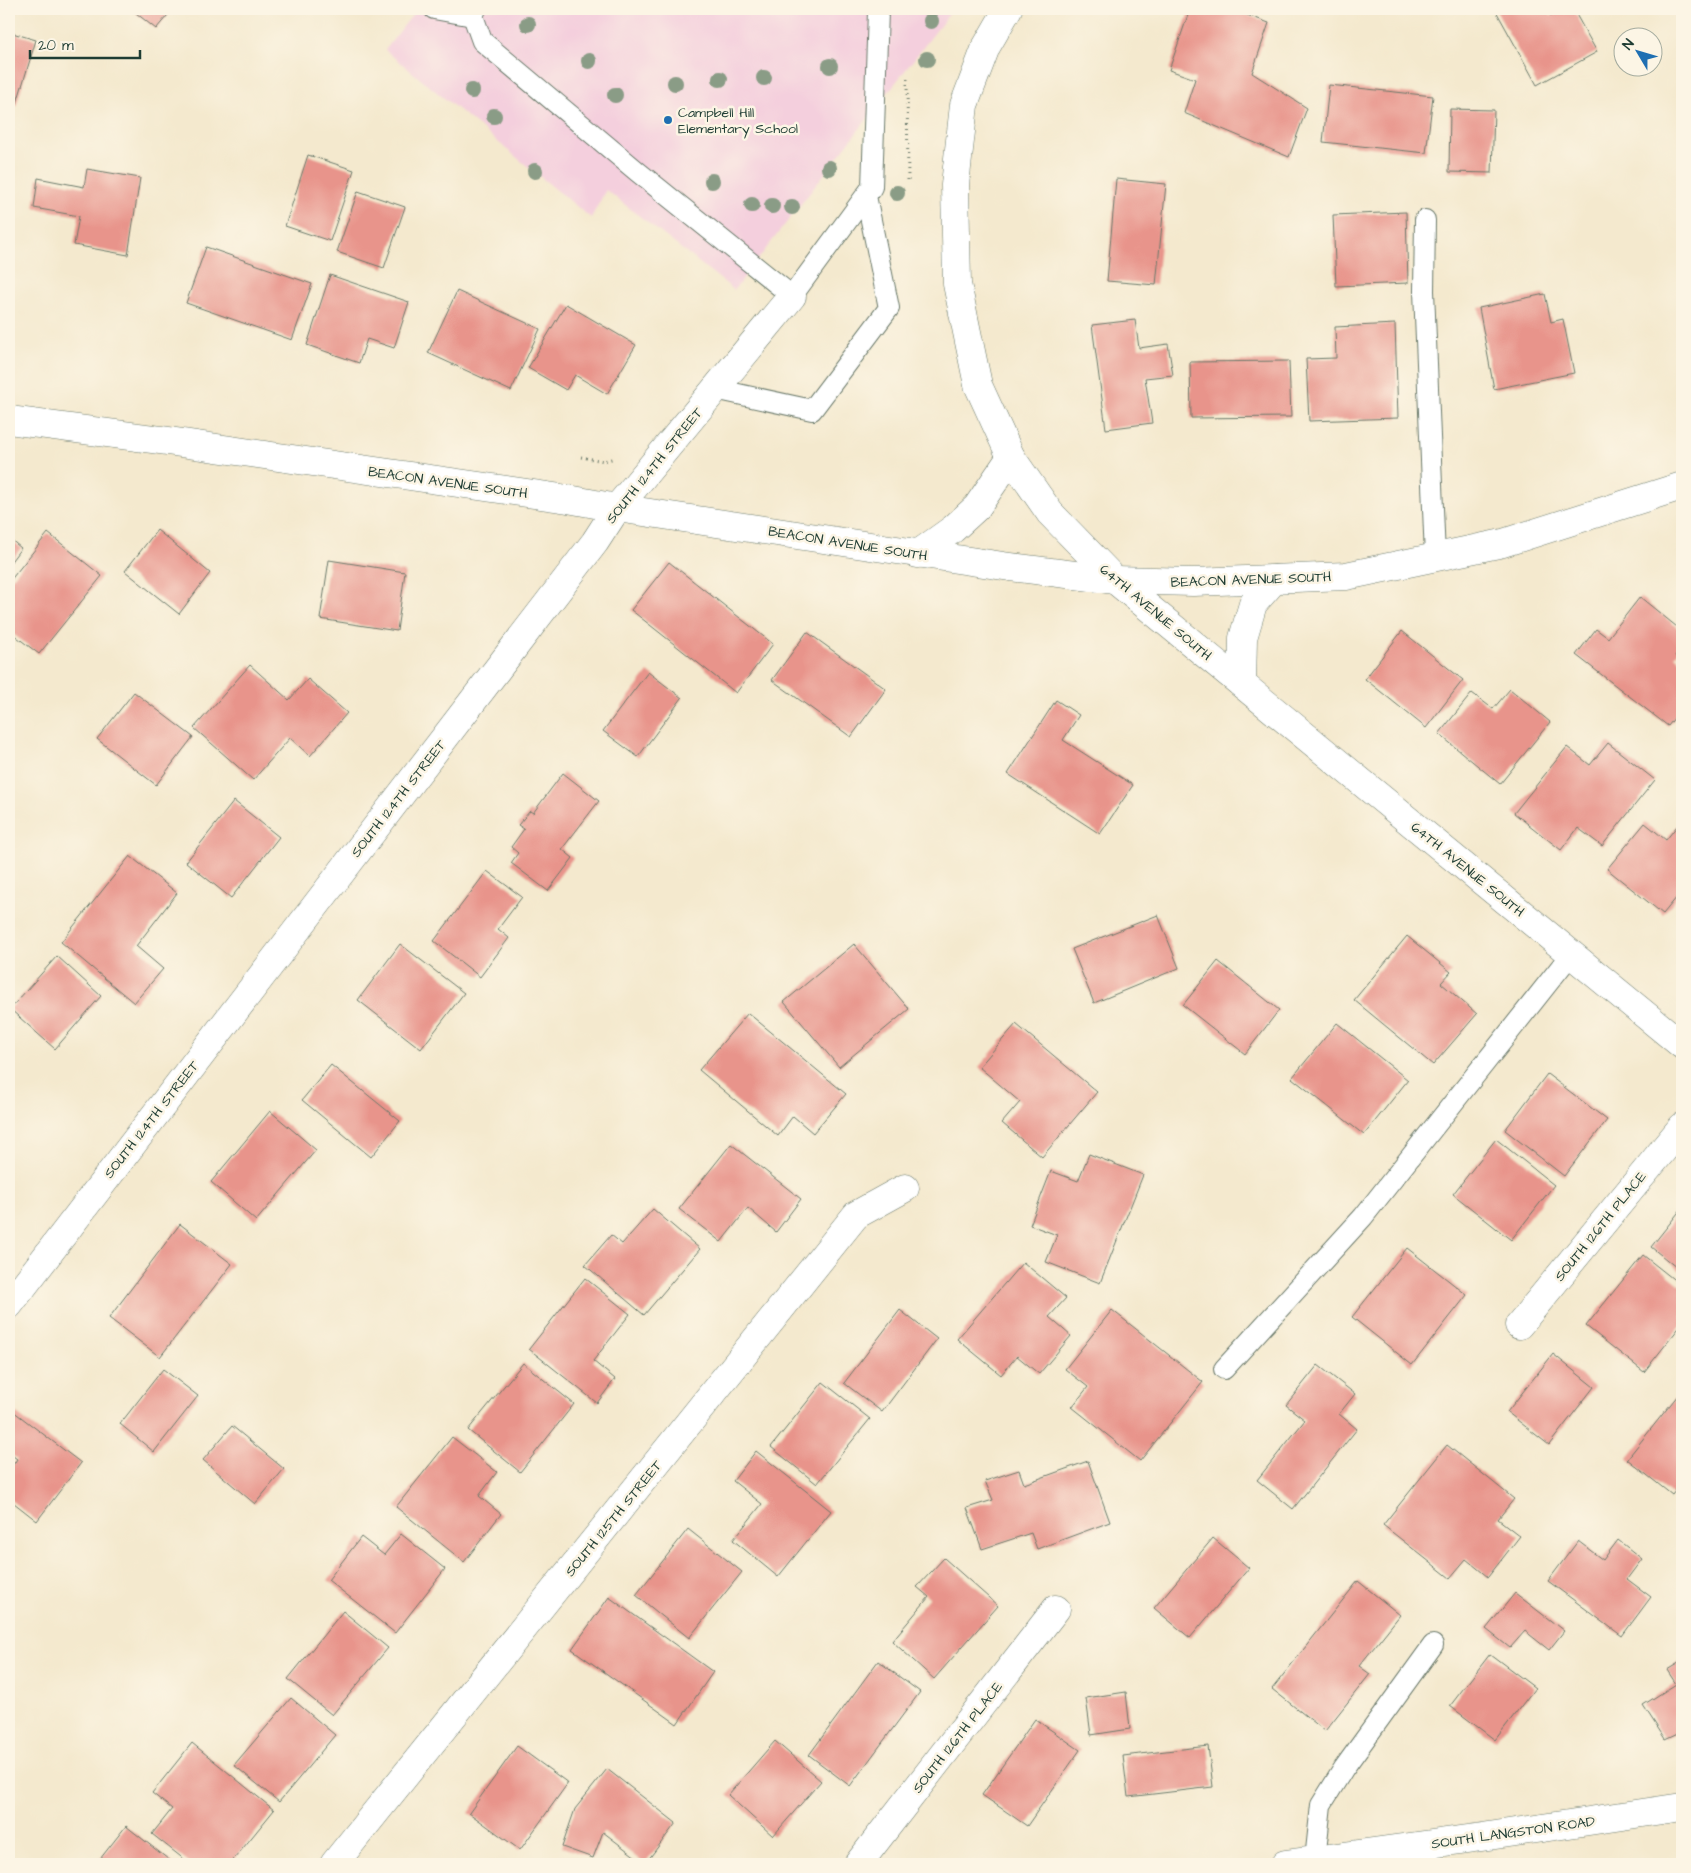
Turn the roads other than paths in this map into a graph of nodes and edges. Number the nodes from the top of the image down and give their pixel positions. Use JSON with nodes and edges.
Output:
{"nodes":[{"id":1,"x":434,"y":9,"type":"edge"},
{"id":2,"x":877,"y":9,"type":"edge"},
{"id":3,"x":1008,"y":9,"type":"edge"},
{"id":4,"x":475,"y":13,"type":"edge"},
{"id":5,"x":866,"y":196,"type":"junction"},
{"id":6,"x":1425,"y":220,"type":"dead end"},
{"id":7,"x":792,"y":296,"type":"junction"},
{"id":8,"x":715,"y":389,"type":"junction"},
{"id":9,"x":9,"y":420,"type":"edge"},
{"id":10,"x":1011,"y":457,"type":"junction"},
{"id":11,"x":1682,"y":486,"type":"edge"},
{"id":12,"x":617,"y":508,"type":"junction"},
{"id":13,"x":918,"y":554,"type":"junction"},
{"id":14,"x":1435,"y":557,"type":"junction"},
{"id":15,"x":1275,"y":579,"type":"junction"},
{"id":16,"x":1115,"y":580,"type":"junction"},
{"id":17,"x":1242,"y":684,"type":"junction"},
{"id":18,"x":1571,"y":954,"type":"junction"},
{"id":19,"x":1682,"y":1045,"type":"edge"},
{"id":20,"x":1682,"y":1127,"type":"edge"},
{"id":21,"x":905,"y":1188,"type":"dead end"},
{"id":22,"x":9,"y":1305,"type":"edge"},
{"id":23,"x":1519,"y":1325,"type":"dead end"},
{"id":24,"x":1224,"y":1369,"type":"dead end"},
{"id":25,"x":1056,"y":1609,"type":"dead end"},
{"id":26,"x":1433,"y":1644,"type":"dead end"},
{"id":27,"x":1682,"y":1807,"type":"edge"},
{"id":28,"x":1315,"y":1860,"type":"junction"},
{"id":29,"x":334,"y":1864,"type":"edge"},
{"id":30,"x":858,"y":1864,"type":"edge"},
{"id":31,"x":1285,"y":1864,"type":"edge"}],
"edges":[{"from":1,"to":4,"type":"lane"},
{"from":2,"to":5,"type":"lane"},
{"from":3,"to":10,"type":"street","name":"64TH AVENUE SOUTH"},
{"from":4,"to":7,"type":"lane"},
{"from":5,"to":7,"type":"lane"},
{"from":5,"to":8,"type":"lane"},
{"from":6,"to":14,"type":"lane"},
{"from":7,"to":8,"type":"street","name":"SOUTH 124TH STREET"},
{"from":8,"to":12,"type":"street","name":"SOUTH 124TH STREET"},
{"from":9,"to":12,"type":"street","name":"BEACON AVENUE SOUTH"},
{"from":10,"to":13,"type":"street"},
{"from":10,"to":16,"type":"street","name":"64TH AVENUE SOUTH"},
{"from":11,"to":14,"type":"street","name":"BEACON AVENUE SOUTH"},
{"from":12,"to":13,"type":"street","name":"BEACON AVENUE SOUTH"},
{"from":12,"to":22,"type":"street","name":"SOUTH 124TH STREET"},
{"from":13,"to":16,"type":"street","name":"BEACON AVENUE SOUTH"},
{"from":14,"to":15,"type":"street","name":"BEACON AVENUE SOUTH"},
{"from":15,"to":16,"type":"street","name":"BEACON AVENUE SOUTH"},
{"from":15,"to":17,"type":"street"},
{"from":16,"to":17,"type":"street","name":"64TH AVENUE SOUTH"},
{"from":17,"to":18,"type":"street","name":"64TH AVENUE SOUTH"},
{"from":18,"to":19,"type":"street","name":"64TH AVENUE SOUTH"},
{"from":18,"to":24,"type":"lane"},
{"from":20,"to":23,"type":"street","name":"SOUTH 126TH PLACE"},
{"from":21,"to":29,"type":"street","name":"SOUTH 125TH STREET"},
{"from":25,"to":30,"type":"street","name":"SOUTH 126TH PLACE"},
{"from":26,"to":28,"type":"lane"},
{"from":27,"to":28,"type":"street","name":"SOUTH LANGSTON ROAD"},
{"from":28,"to":31,"type":"street","name":"SOUTH LANGSTON ROAD"}]}
